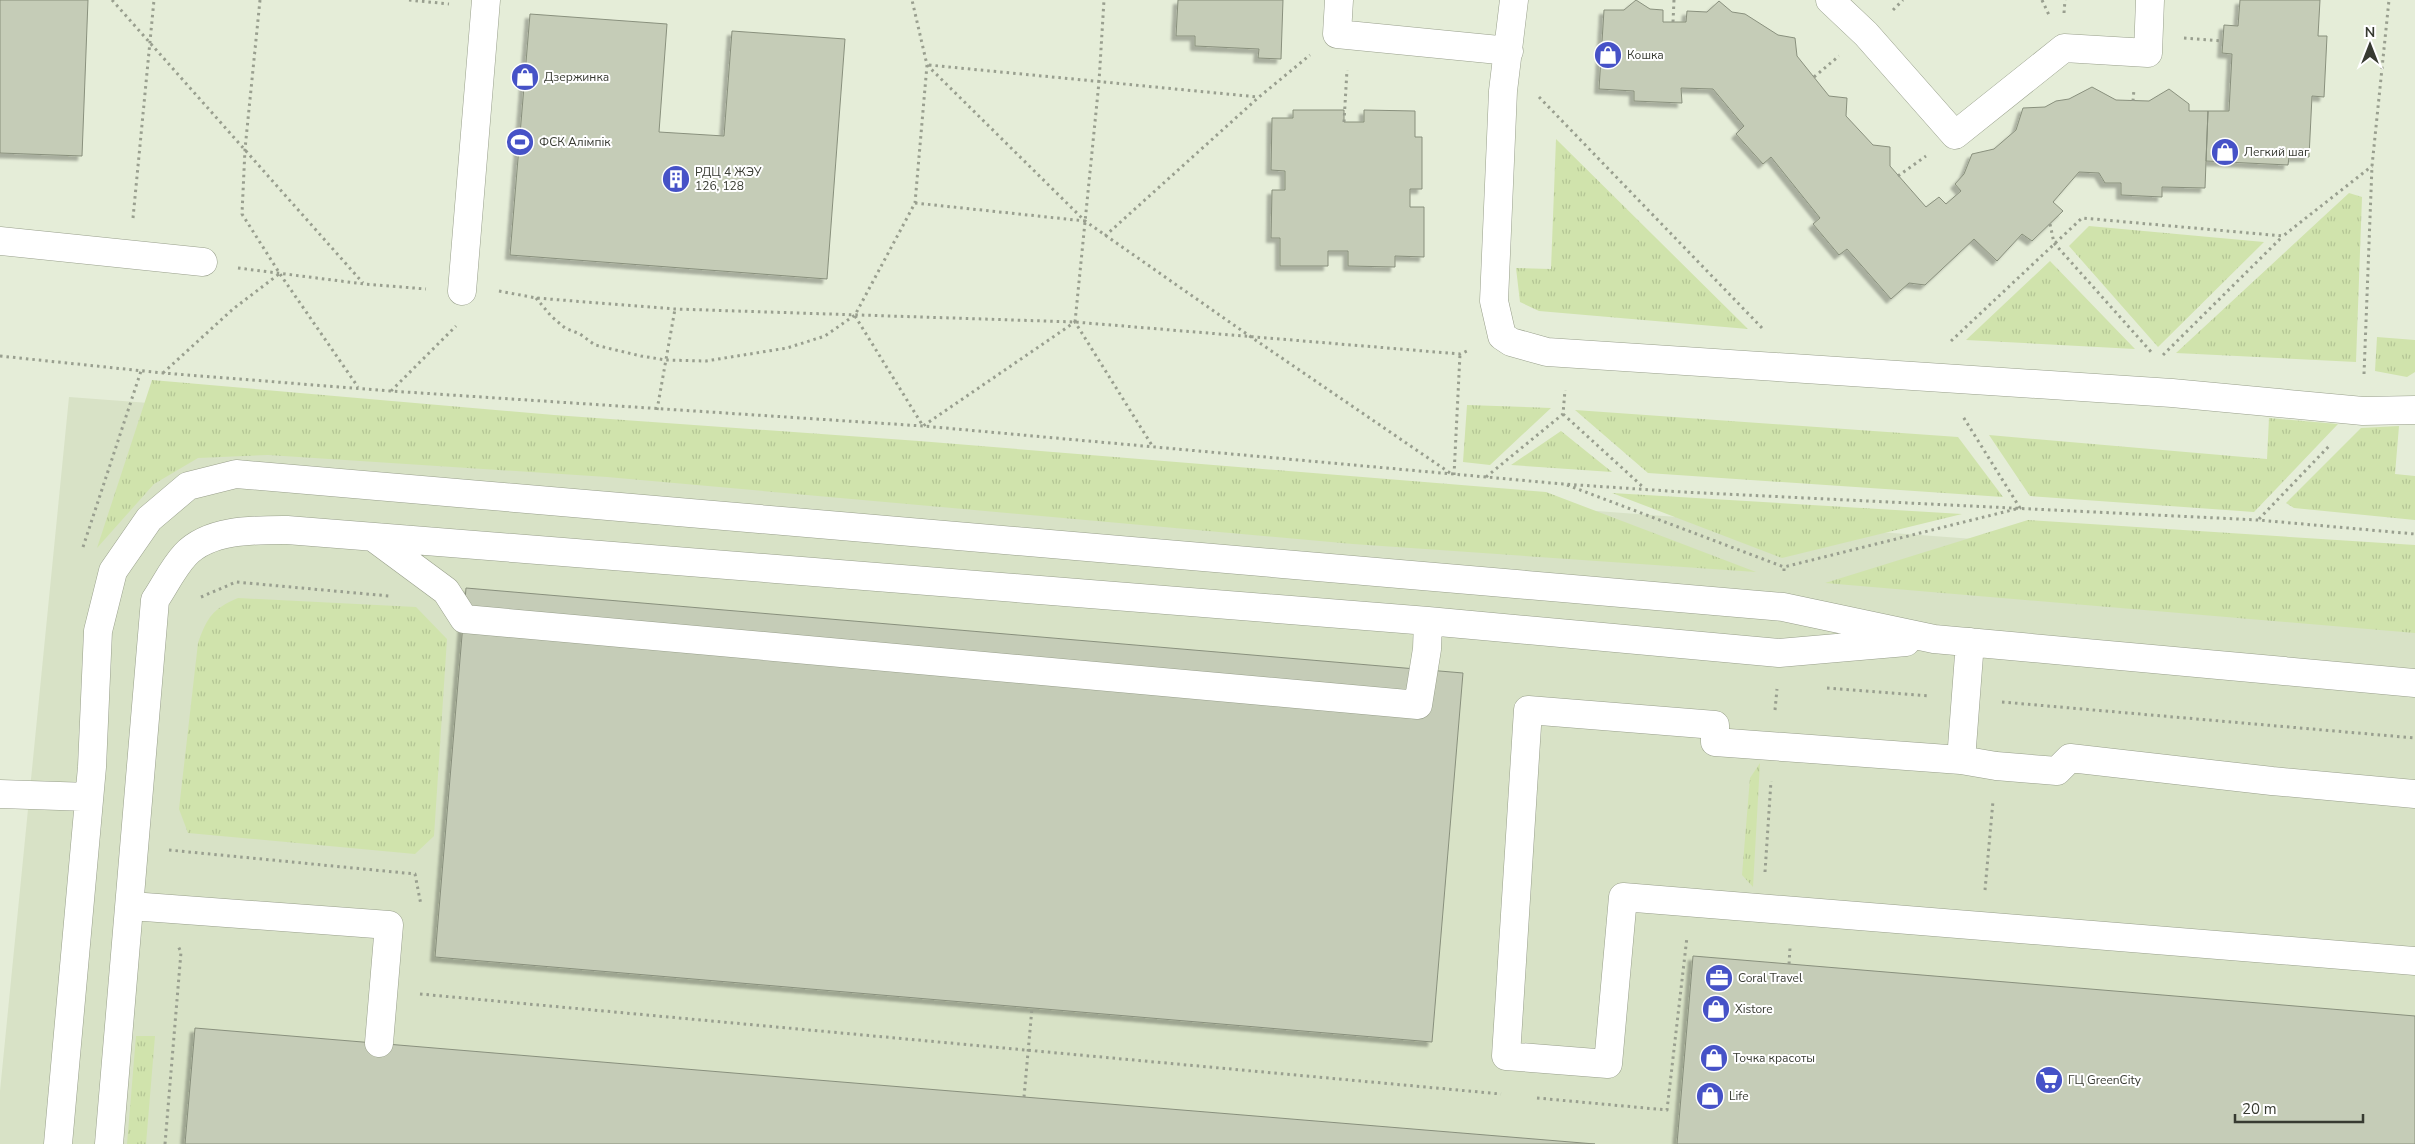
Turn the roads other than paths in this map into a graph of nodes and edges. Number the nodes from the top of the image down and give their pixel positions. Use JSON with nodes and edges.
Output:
{"nodes":[{"id":1,"x":486,"y":0,"type":"edge"},
{"id":2,"x":1339,"y":0,"type":"edge"},
{"id":3,"x":1514,"y":0,"type":"edge"},
{"id":4,"x":1830,"y":0,"type":"edge"},
{"id":5,"x":2150,"y":0,"type":"edge"},
{"id":6,"x":1509,"y":50,"type":"junction"},
{"id":7,"x":0,"y":241,"type":"edge"},
{"id":8,"x":203,"y":262,"type":"road end"},
{"id":9,"x":462,"y":292,"type":"road end"},
{"id":10,"x":2415,"y":410,"type":"edge"},
{"id":11,"x":373,"y":537,"type":"junction"},
{"id":12,"x":1428,"y":621,"type":"junction"},
{"id":13,"x":1934,"y":639,"type":"junction"},
{"id":14,"x":1970,"y":642,"type":"junction"},
{"id":15,"x":2415,"y":683,"type":"edge"},
{"id":16,"x":1961,"y":760,"type":"junction"},
{"id":17,"x":0,"y":794,"type":"edge"},
{"id":18,"x":2415,"y":794,"type":"edge"},
{"id":19,"x":89,"y":797,"type":"junction"},
{"id":20,"x":131,"y":906,"type":"junction"},
{"id":21,"x":2415,"y":961,"type":"edge"},
{"id":22,"x":380,"y":1043,"type":"dead end"},
{"id":23,"x":58,"y":1144,"type":"edge"},
{"id":24,"x":109,"y":1144,"type":"edge"}],
"edges":[{"from":1,"to":9,"type":"lane"},
{"from":2,"to":6,"type":"lane"},
{"from":3,"to":6,"type":"lane"},
{"from":4,"to":5,"type":"lane"},
{"from":6,"to":10,"type":"lane"},
{"from":7,"to":8,"type":"lane"},
{"from":11,"to":12,"type":"lane"},
{"from":11,"to":12,"type":"lane"},
{"from":11,"to":20,"type":"lane"},
{"from":12,"to":13,"type":"lane"},
{"from":13,"to":14,"type":"lane"},
{"from":13,"to":19,"type":"lane"},
{"from":14,"to":15,"type":"lane"},
{"from":14,"to":16,"type":"lane"},
{"from":16,"to":18,"type":"lane"},
{"from":16,"to":21,"type":"lane"},
{"from":17,"to":19,"type":"lane"},
{"from":19,"to":23,"type":"lane"},
{"from":20,"to":22,"type":"lane"},
{"from":20,"to":24,"type":"lane"}]}
